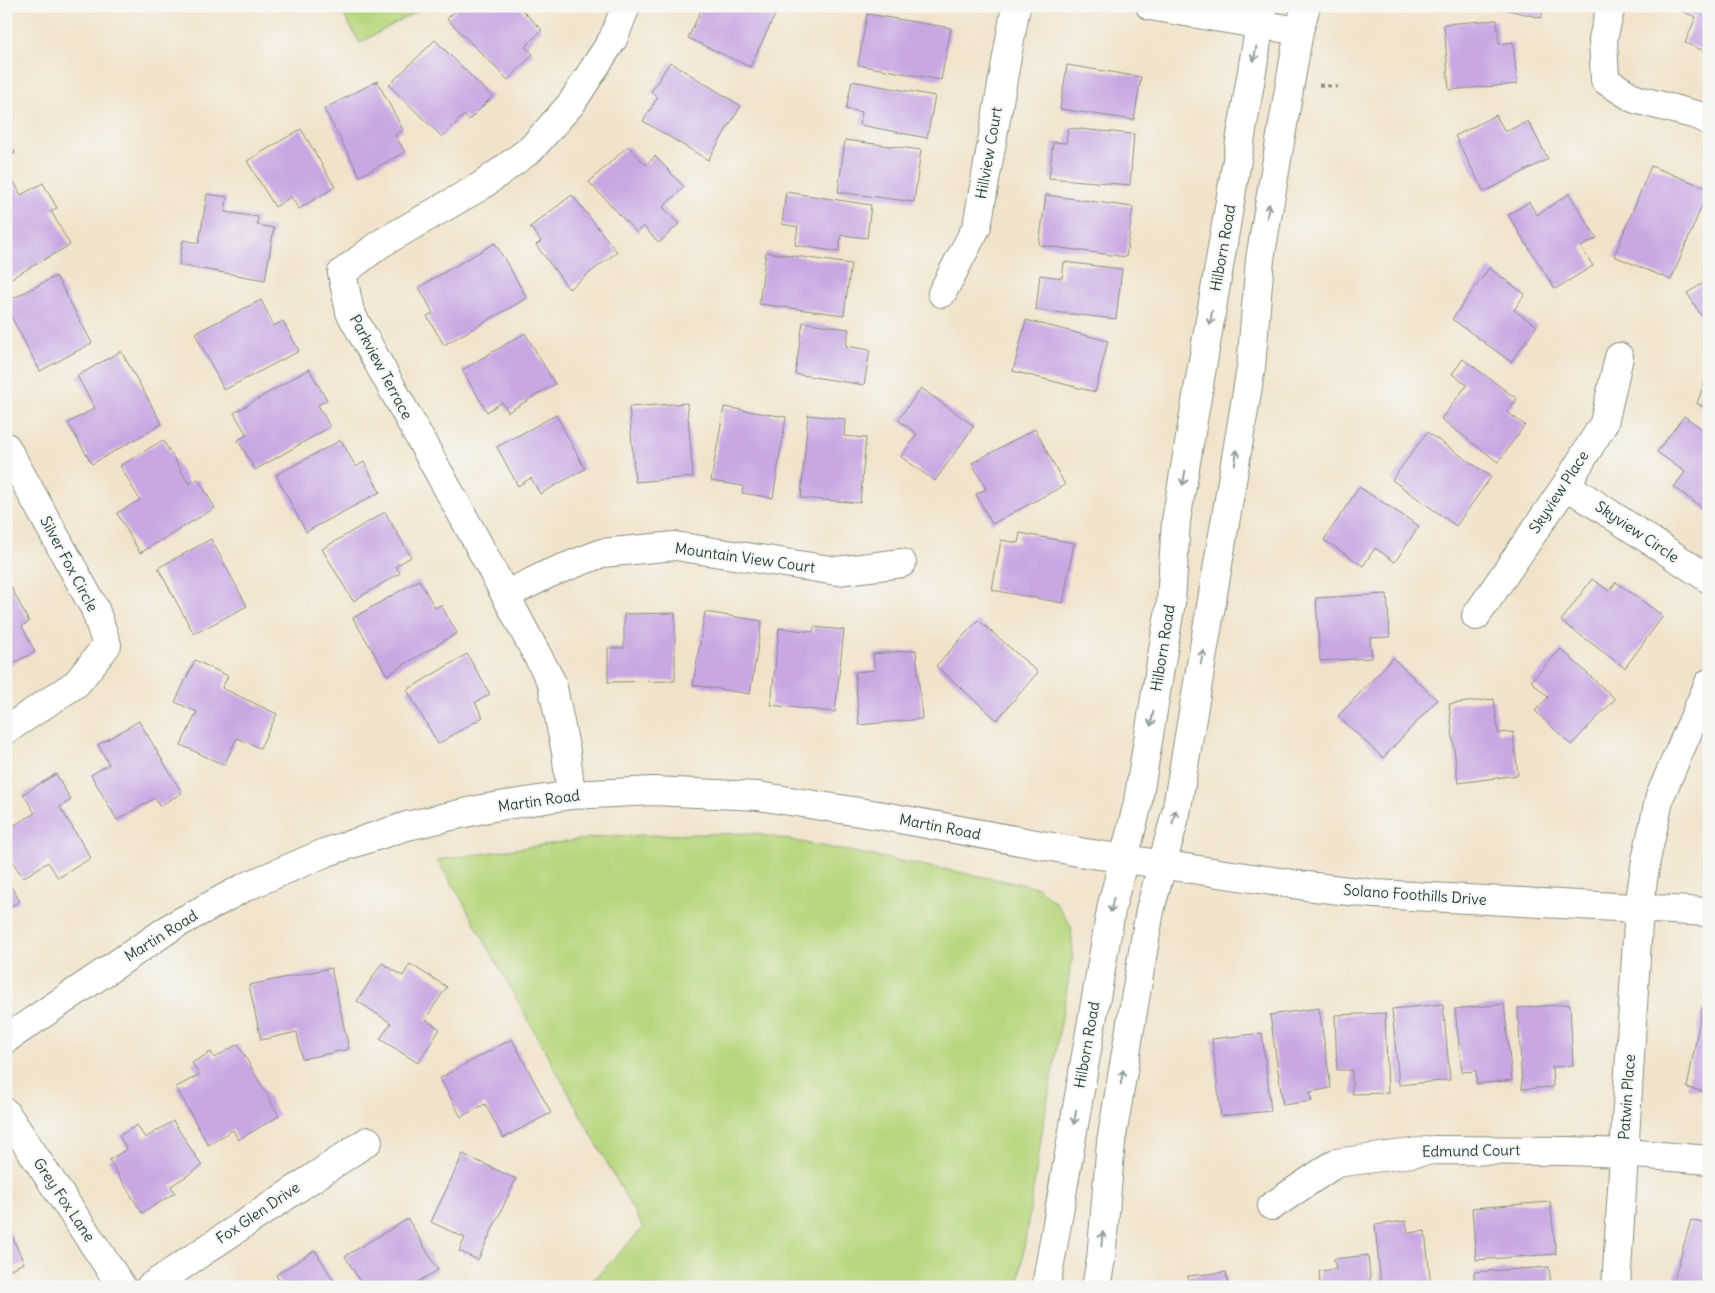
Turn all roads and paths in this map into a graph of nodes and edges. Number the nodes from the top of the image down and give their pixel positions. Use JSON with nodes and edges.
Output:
{"nodes":[{"id":1,"x":626,"y":6,"type":"edge"},
{"id":2,"x":1016,"y":6,"type":"edge"},
{"id":3,"x":1150,"y":6,"type":"edge"},
{"id":4,"x":1611,"y":6,"type":"edge"},
{"id":5,"x":1262,"y":16,"type":"edge"},
{"id":6,"x":1303,"y":19,"type":"edge"},
{"id":7,"x":1709,"y":121,"type":"edge"},
{"id":8,"x":942,"y":293,"type":"dead end"},
{"id":9,"x":1619,"y":358,"type":"dead end"},
{"id":10,"x":6,"y":447,"type":"edge"},
{"id":11,"x":1566,"y":485,"type":"junction"},
{"id":12,"x":902,"y":563,"type":"dead end"},
{"id":13,"x":1709,"y":579,"type":"edge"},
{"id":14,"x":506,"y":595,"type":"junction"},
{"id":15,"x":1476,"y":616,"type":"dead end"},
{"id":16,"x":1709,"y":683,"type":"edge"},
{"id":17,"x":6,"y":730,"type":"edge"},
{"id":18,"x":572,"y":795,"type":"junction"},
{"id":19,"x":1124,"y":858,"type":"junction"},
{"id":20,"x":1162,"y":864,"type":"junction"},
{"id":21,"x":1639,"y":907,"type":"junction"},
{"id":22,"x":1709,"y":912,"type":"edge"},
{"id":23,"x":6,"y":1039,"type":"edge"},
{"id":24,"x":6,"y":1113,"type":"edge"},
{"id":25,"x":368,"y":1141,"type":"dead end"},
{"id":26,"x":1624,"y":1153,"type":"junction"},
{"id":27,"x":1709,"y":1160,"type":"edge"},
{"id":28,"x":1272,"y":1206,"type":"dead end"},
{"id":29,"x":122,"y":1287,"type":"edge"},
{"id":30,"x":150,"y":1287,"type":"edge"},
{"id":31,"x":1046,"y":1287,"type":"edge"},
{"id":32,"x":1096,"y":1287,"type":"edge"},
{"id":33,"x":1616,"y":1287,"type":"edge"}],
"edges":[{"from":1,"to":14,"type":"street","name":"Parkview Terrace"},
{"from":2,"to":8,"type":"street","name":"Hillview Court"},
{"from":3,"to":5,"type":"street"},
{"from":4,"to":7,"type":"street"},
{"from":5,"to":6,"type":"street"},
{"from":5,"to":19,"type":"street","name":"Hilborn Road","one_way":true},
{"from":20,"to":6,"type":"street","one_way":true},
{"from":9,"to":11,"type":"street","name":"Skyview Place"},
{"from":10,"to":17,"type":"street","name":"Silver Fox Circle"},
{"from":11,"to":13,"type":"street","name":"Skyview Circle"},
{"from":11,"to":15,"type":"street","name":"Skyview Place"},
{"from":12,"to":14,"type":"street","name":"Mountain View Court"},
{"from":14,"to":18,"type":"street","name":"Parkview Terrace"},
{"from":16,"to":21,"type":"street","name":"Patwin Place"},
{"from":18,"to":19,"type":"street","name":"Martin Road"},
{"from":18,"to":23,"type":"street","name":"Martin Road"},
{"from":19,"to":20,"type":"street","name":"Solano Foothills Drive"},
{"from":19,"to":31,"type":"street","name":"Hilborn Road","one_way":true},
{"from":20,"to":21,"type":"street","name":"Solano Foothills Drive"},
{"from":32,"to":20,"type":"street","one_way":true},
{"from":21,"to":22,"type":"street","name":"Solano Foothills Drive"},
{"from":21,"to":26,"type":"street","name":"Patwin Place"},
{"from":24,"to":29,"type":"street","name":"Grey Fox Lane"},
{"from":25,"to":30,"type":"street","name":"Fox Glen Drive"},
{"from":26,"to":27,"type":"street","name":"Edmund Court"},
{"from":26,"to":28,"type":"street","name":"Edmund Court"},
{"from":26,"to":33,"type":"street","name":"Patwin Place"}]}
